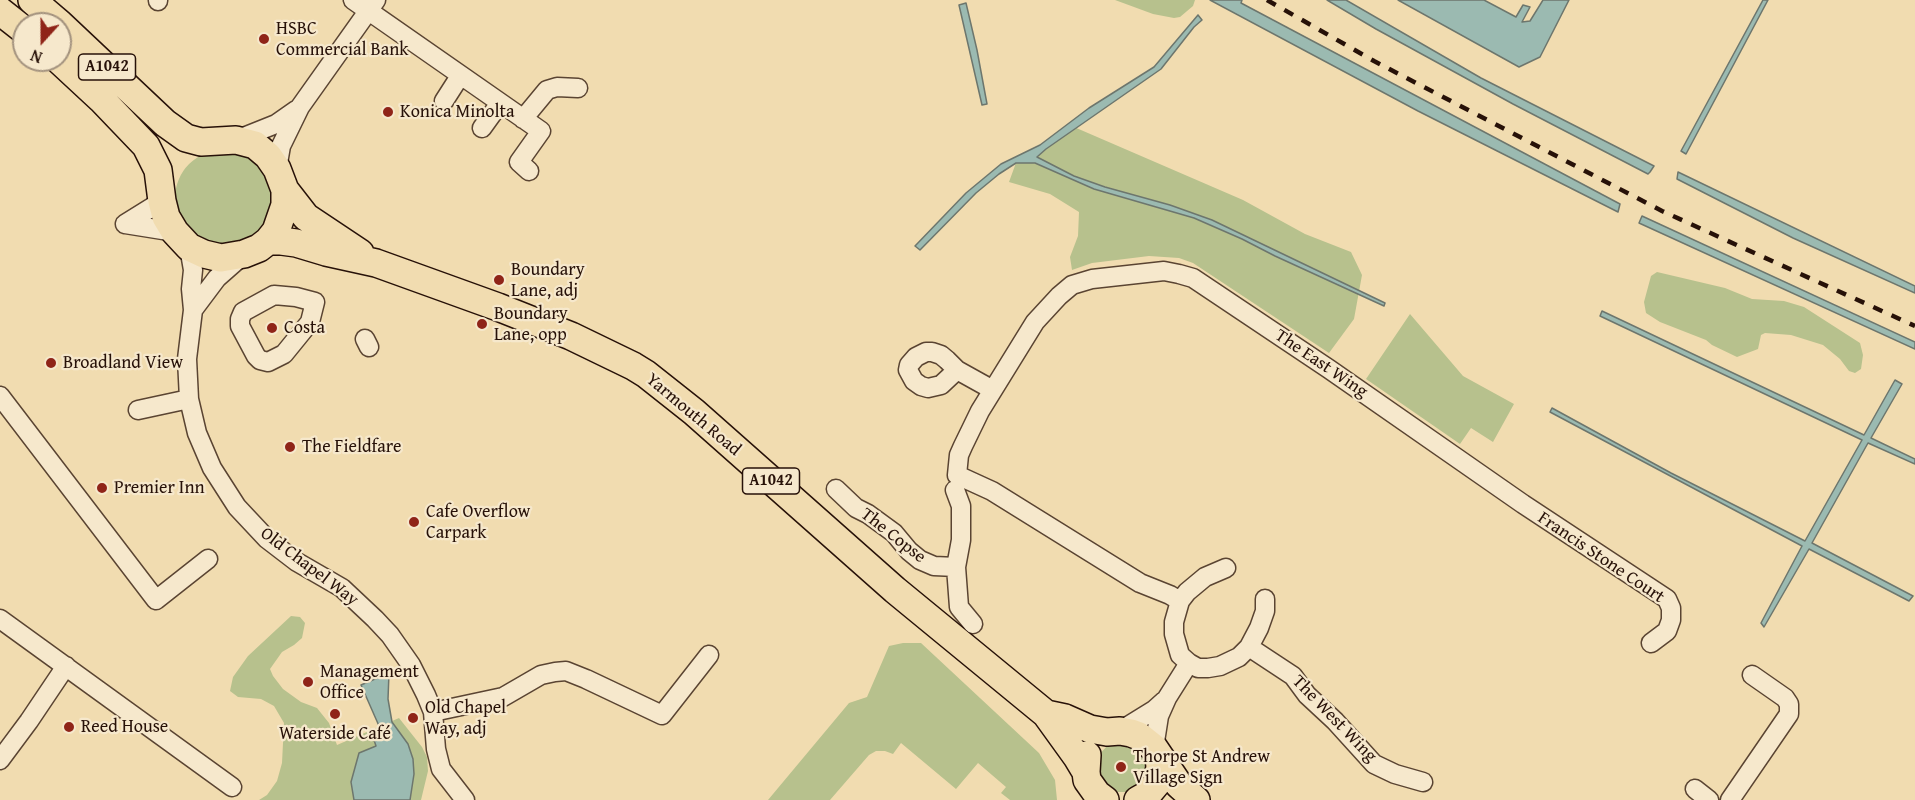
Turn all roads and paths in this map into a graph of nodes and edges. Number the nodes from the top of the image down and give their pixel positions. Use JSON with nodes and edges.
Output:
{"nodes":[{"id":1,"x":32,"y":0,"type":"edge"},
{"id":2,"x":352,"y":0,"type":"edge"},
{"id":3,"x":372,"y":6,"type":"edge"},
{"id":4,"x":0,"y":11,"type":"edge"},
{"id":5,"x":46,"y":12,"type":"edge"},
{"id":6,"x":12,"y":20,"type":"edge"},
{"id":7,"x":72,"y":35,"type":"edge"},
{"id":8,"x":72,"y":72,"type":"edge"},
{"id":9,"x":460,"y":76,"type":"junction"},
{"id":10,"x":578,"y":88,"type":"dead end"},
{"id":11,"x":444,"y":101,"type":"dead end"},
{"id":12,"x":500,"y":103,"type":"junction"},
{"id":13,"x":300,"y":107,"type":"junction"},
{"id":14,"x":523,"y":119,"type":"junction"},
{"id":15,"x":482,"y":128,"type":"dead end"},
{"id":16,"x":236,"y":140,"type":"junction"},
{"id":17,"x":201,"y":142,"type":"junction"},
{"id":18,"x":529,"y":171,"type":"dead end"},
{"id":19,"x":281,"y":180,"type":"junction"},
{"id":20,"x":162,"y":194,"type":"junction"},
{"id":21,"x":182,"y":239,"type":"junction"},
{"id":22,"x":268,"y":241,"type":"junction"},
{"id":23,"x":244,"y":254,"type":"junction"},
{"id":24,"x":376,"y":263,"type":"junction"},
{"id":25,"x":315,"y":302,"type":"joint"},
{"id":26,"x":193,"y":310,"type":"junction"},
{"id":27,"x":957,"y":370,"type":"dead end"},
{"id":28,"x":993,"y":390,"type":"junction"},
{"id":29,"x":0,"y":396,"type":"edge"},
{"id":30,"x":189,"y":399,"type":"junction"},
{"id":31,"x":138,"y":410,"type":"dead end"},
{"id":32,"x":956,"y":482,"type":"junction"},
{"id":33,"x":836,"y":489,"type":"dead end"},
{"id":34,"x":1523,"y":504,"type":"joint"},
{"id":35,"x":208,"y":559,"type":"dead end"},
{"id":36,"x":956,"y":567,"type":"junction"},
{"id":37,"x":1226,"y":568,"type":"dead end"},
{"id":38,"x":1265,"y":599,"type":"dead end"},
{"id":39,"x":1180,"y":602,"type":"junction"},
{"id":40,"x":0,"y":619,"type":"edge"},
{"id":41,"x":973,"y":624,"type":"dead end"},
{"id":42,"x":1651,"y":643,"type":"dead end"},
{"id":43,"x":1249,"y":646,"type":"junction"},
{"id":44,"x":709,"y":655,"type":"dead end"},
{"id":45,"x":1189,"y":663,"type":"junction"},
{"id":46,"x":66,"y":666,"type":"junction"},
{"id":47,"x":1752,"y":675,"type":"dead end"},
{"id":48,"x":1167,"y":698,"type":"junction"},
{"id":49,"x":433,"y":712,"type":"junction"},
{"id":50,"x":1046,"y":714,"type":"junction"},
{"id":51,"x":1113,"y":732,"type":"junction"},
{"id":52,"x":0,"y":746,"type":"edge"},
{"id":53,"x":1156,"y":752,"type":"junction"},
{"id":54,"x":0,"y":760,"type":"edge"},
{"id":55,"x":1423,"y":782,"type":"dead end"},
{"id":56,"x":232,"y":788,"type":"dead end"},
{"id":57,"x":1091,"y":788,"type":"edge"},
{"id":58,"x":465,"y":800,"type":"edge"},
{"id":59,"x":1138,"y":800,"type":"edge"},
{"id":60,"x":1196,"y":800,"type":"edge"},
{"id":61,"x":1730,"y":800,"type":"edge"}],
"edges":[{"from":1,"to":5,"type":"highway","name":"Yarmouth Road","number":"A1042"},
{"from":2,"to":3,"type":"street"},
{"from":3,"to":9,"type":"street"},
{"from":3,"to":13,"type":"street"},
{"from":4,"to":6,"type":"highway"},
{"from":7,"to":17,"type":"highway","name":"Yarmouth Road","number":"A1042"},
{"from":8,"to":20,"type":"highway","number":"A1042"},
{"from":9,"to":11,"type":"street"},
{"from":9,"to":12,"type":"street"},
{"from":10,"to":14,"type":"street"},
{"from":12,"to":14,"type":"street"},
{"from":12,"to":15,"type":"street"},
{"from":13,"to":16,"type":"street"},
{"from":13,"to":19,"type":"street"},
{"from":14,"to":18,"type":"street"},
{"from":16,"to":17,"type":"highway","name":"Yarmouth Road"},
{"from":16,"to":19,"type":"highway","name":"Yarmouth Road"},
{"from":17,"to":20,"type":"highway"},
{"from":19,"to":22,"type":"highway"},
{"from":19,"to":24,"type":"highway","name":"Yarmouth Road","number":"A1042"},
{"from":20,"to":21,"type":"highway"},
{"from":20,"to":21,"type":"street"},
{"from":21,"to":23,"type":"highway"},
{"from":21,"to":26,"type":"street","name":"Old Chapel Way"},
{"from":22,"to":23,"type":"highway"},
{"from":22,"to":24,"type":"highway","name":"Yarmouth Road","number":"A1042"},
{"from":23,"to":26,"type":"street","name":"Old Chapel Way"},
{"from":24,"to":50,"type":"highway","name":"Yarmouth Road","number":"A1042"},
{"from":25,"to":25,"type":"street"},
{"from":26,"to":30,"type":"street","name":"Old Chapel Way"},
{"from":27,"to":28,"type":"street"},
{"from":28,"to":32,"type":"street"},
{"from":28,"to":34,"type":"street","name":"The East Wing"},
{"from":29,"to":35,"type":"street"},
{"from":30,"to":31,"type":"street"},
{"from":30,"to":49,"type":"street","name":"Old Chapel Way"},
{"from":32,"to":36,"type":"street"},
{"from":32,"to":39,"type":"street"},
{"from":33,"to":36,"type":"street","name":"The Copse"},
{"from":34,"to":42,"type":"street","name":"Francis Stone Court"},
{"from":36,"to":41,"type":"street"},
{"from":37,"to":39,"type":"street"},
{"from":38,"to":43,"type":"street"},
{"from":39,"to":45,"type":"street"},
{"from":40,"to":46,"type":"street"},
{"from":43,"to":45,"type":"street"},
{"from":43,"to":55,"type":"street","name":"The West Wing"},
{"from":44,"to":49,"type":"street"},
{"from":45,"to":48,"type":"street"},
{"from":46,"to":52,"type":"street"},
{"from":46,"to":54,"type":"street"},
{"from":46,"to":56,"type":"street"},
{"from":47,"to":61,"type":"street"},
{"from":48,"to":51,"type":"street"},
{"from":48,"to":53,"type":"street"},
{"from":49,"to":58,"type":"street","name":"Old Chapel Way"},
{"from":50,"to":51,"type":"highway","name":"Yarmouth Road","number":"A1042"},
{"from":50,"to":57,"type":"highway","name":"Yarmouth Road","number":"A1042"},
{"from":51,"to":53,"type":"highway","name":"Yarmouth Road","number":"A1042"},
{"from":51,"to":57,"type":"highway","name":"Yarmouth Road","number":"A1042"},
{"from":53,"to":59,"type":"highway"},
{"from":53,"to":60,"type":"highway","name":"Yarmouth Road","number":"A1042"}]}
